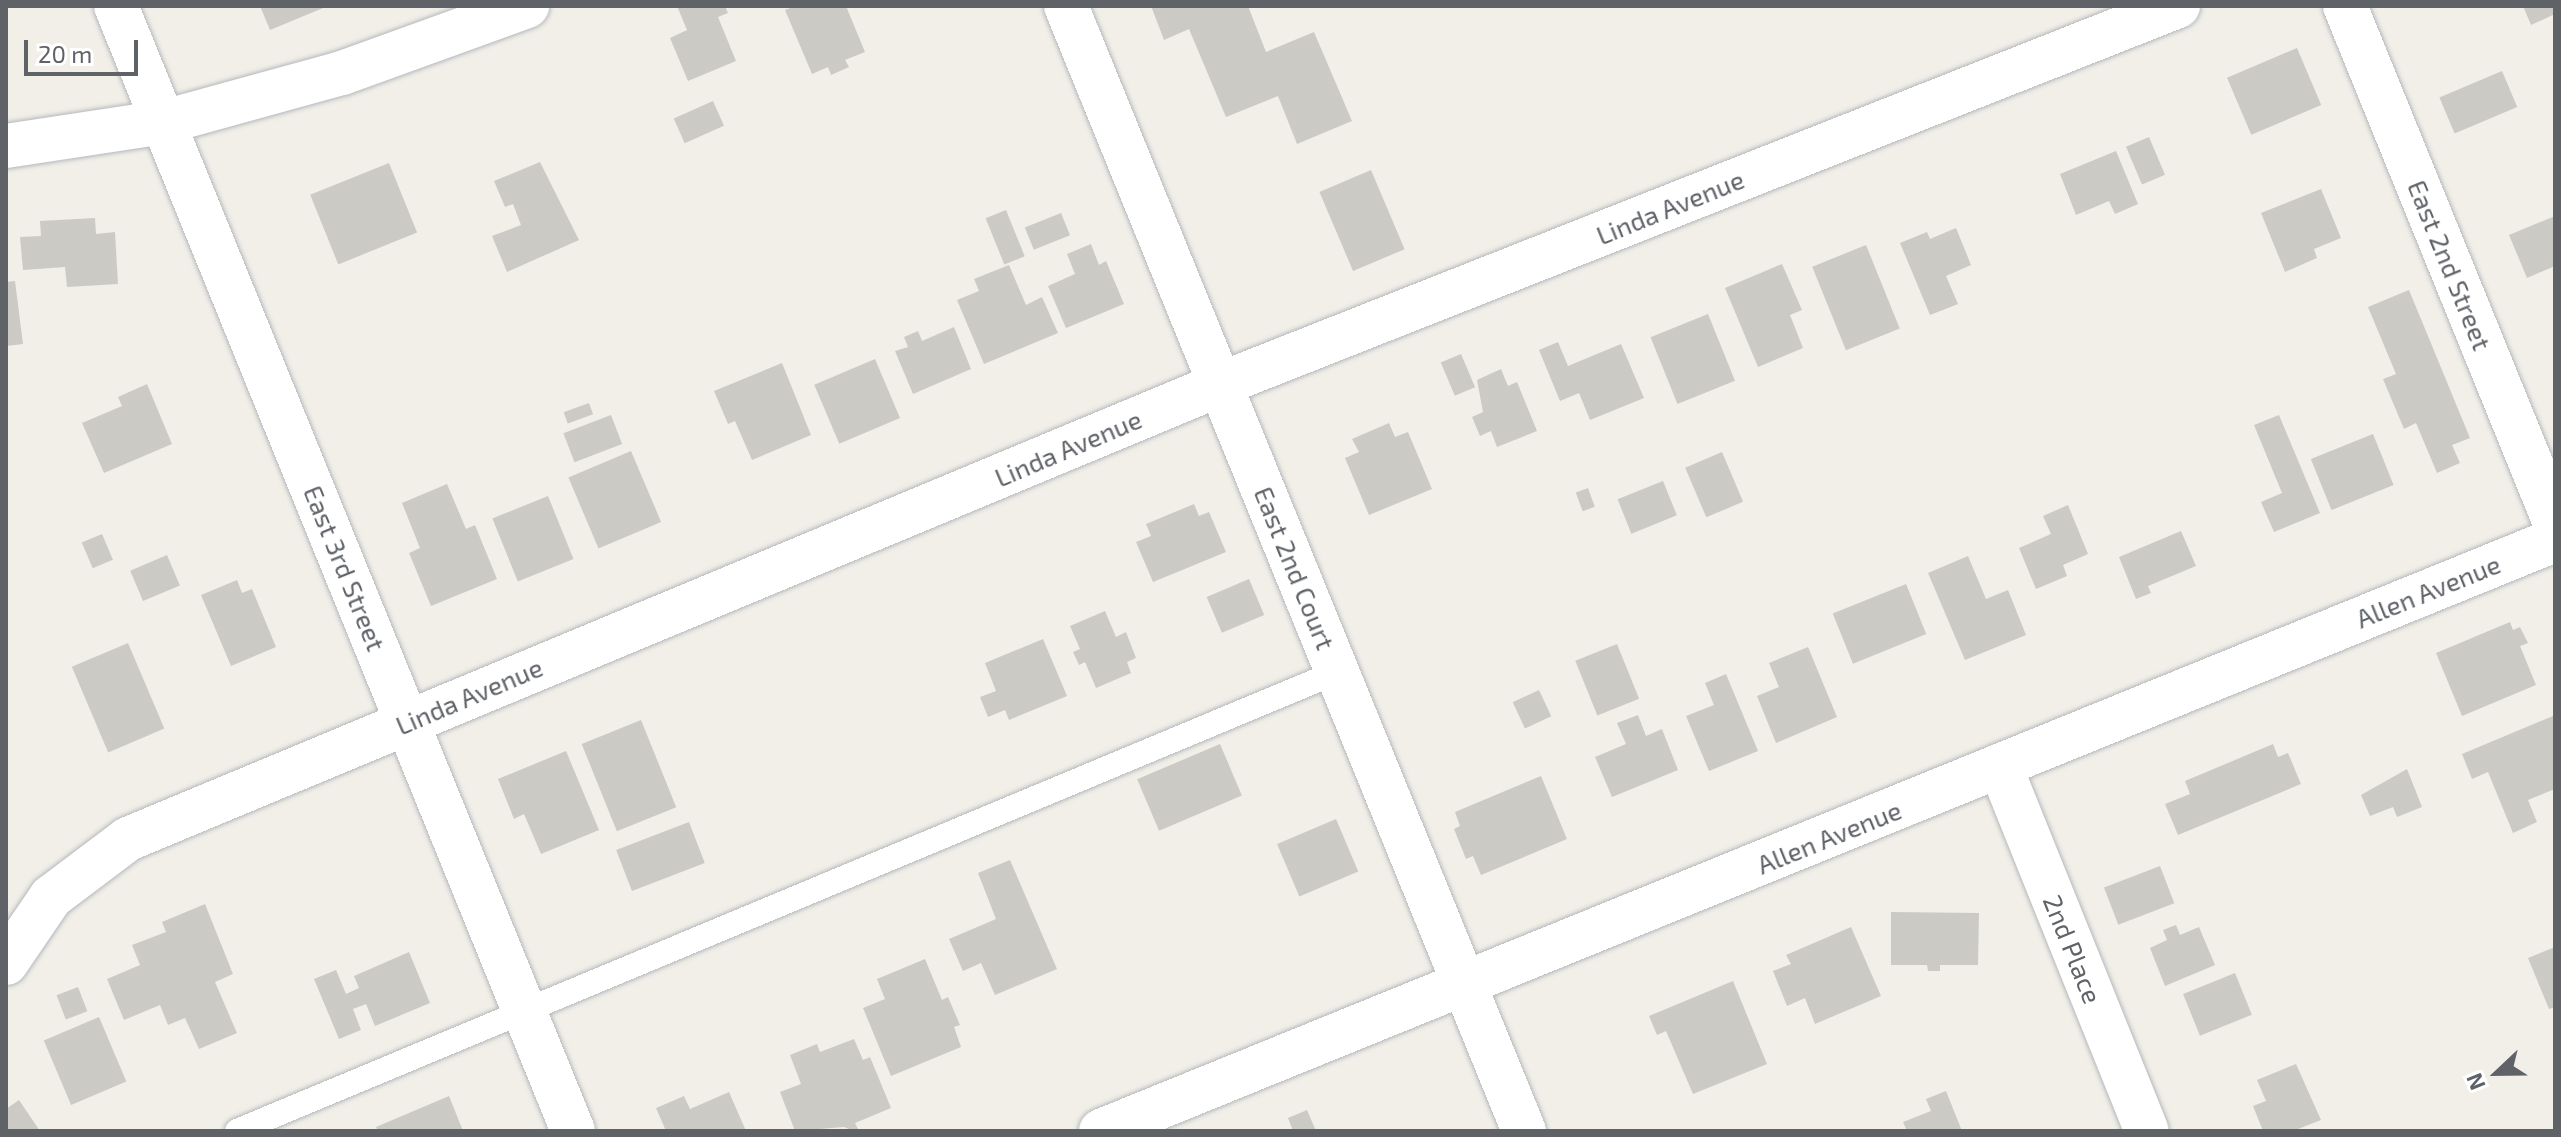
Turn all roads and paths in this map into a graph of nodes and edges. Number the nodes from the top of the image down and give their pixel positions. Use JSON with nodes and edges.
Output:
{"nodes":[{"id":1,"x":116,"y":6,"type":"edge"},
{"id":2,"x":527,"y":6,"type":"edge"},
{"id":3,"x":1066,"y":6,"type":"edge"},
{"id":4,"x":2178,"y":6,"type":"edge"},
{"id":5,"x":2345,"y":6,"type":"edge"},
{"id":6,"x":164,"y":122,"type":"junction"},
{"id":7,"x":6,"y":146,"type":"edge"},
{"id":8,"x":1221,"y":384,"type":"junction"},
{"id":9,"x":2555,"y":523,"type":"edge"},
{"id":10,"x":2555,"y":540,"type":"edge"},
{"id":11,"x":1337,"y":672,"type":"junction"},
{"id":12,"x":408,"y":722,"type":"junction"},
{"id":13,"x":2000,"y":766,"type":"junction"},
{"id":14,"x":6,"y":963,"type":"edge"},
{"id":15,"x":1464,"y":983,"type":"junction"},
{"id":16,"x":526,"y":1014,"type":"junction"},
{"id":17,"x":237,"y":1131,"type":"edge"},
{"id":18,"x":573,"y":1131,"type":"edge"},
{"id":19,"x":1101,"y":1131,"type":"edge"},
{"id":20,"x":1524,"y":1131,"type":"edge"},
{"id":21,"x":2147,"y":1131,"type":"edge"}],
"edges":[{"from":1,"to":6,"type":"street","name":"East 3rd Street"},
{"from":2,"to":6,"type":"street"},
{"from":3,"to":8,"type":"street","name":"East 2nd Court"},
{"from":4,"to":8,"type":"street","name":"Linda Avenue"},
{"from":5,"to":9,"type":"street","name":"East 2nd Street"},
{"from":6,"to":7,"type":"street"},
{"from":6,"to":12,"type":"street","name":"East 3rd Street"},
{"from":8,"to":11,"type":"street","name":"East 2nd Court"},
{"from":8,"to":12,"type":"street","name":"Linda Avenue"},
{"from":10,"to":13,"type":"street","name":"Allen Avenue"},
{"from":11,"to":15,"type":"street","name":"East 2nd Court"},
{"from":11,"to":16,"type":"lane"},
{"from":12,"to":14,"type":"street","name":"Linda Avenue"},
{"from":12,"to":16,"type":"street","name":"East 3rd Street"},
{"from":13,"to":15,"type":"street","name":"Allen Avenue"},
{"from":13,"to":21,"type":"street","name":"2nd Place"},
{"from":15,"to":19,"type":"street","name":"Allen Avenue"},
{"from":15,"to":20,"type":"street","name":"East 2nd Court"},
{"from":16,"to":17,"type":"lane"},
{"from":16,"to":18,"type":"street","name":"East 3rd Street"}]}
